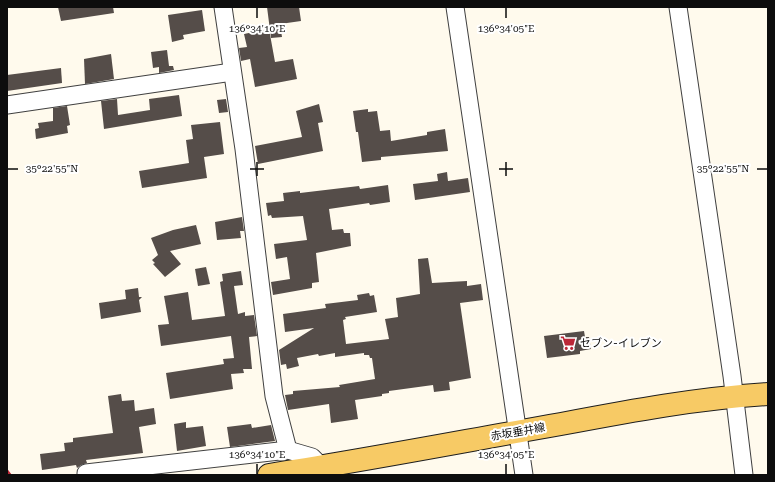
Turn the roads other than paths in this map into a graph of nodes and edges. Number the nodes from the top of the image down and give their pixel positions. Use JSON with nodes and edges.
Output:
{"nodes":[{"id":1,"x":223,"y":7,"type":"edge"},
{"id":2,"x":455,"y":7,"type":"edge"},
{"id":3,"x":678,"y":7,"type":"edge"},
{"id":4,"x":232,"y":72,"type":"junction"},
{"id":5,"x":7,"y":105,"type":"edge"},
{"id":6,"x":768,"y":394,"type":"edge"},
{"id":7,"x":734,"y":396,"type":"junction"},
{"id":8,"x":518,"y":432,"type":"junction"},
{"id":9,"x":288,"y":450,"type":"junction"},
{"id":10,"x":320,"y":471,"type":"edge"},
{"id":11,"x":86,"y":475,"type":"edge"},
{"id":12,"x":268,"y":475,"type":"edge"},
{"id":13,"x":524,"y":475,"type":"edge"},
{"id":14,"x":744,"y":475,"type":"edge"}],
"edges":[{"from":1,"to":4,"type":"street"},
{"from":2,"to":8,"type":"street"},
{"from":3,"to":7,"type":"street"},
{"from":4,"to":5,"type":"street"},
{"from":4,"to":9,"type":"street"},
{"from":6,"to":7,"type":"main road","name":"赤坂垂井線"},
{"from":7,"to":8,"type":"main road","name":"赤坂垂井線"},
{"from":7,"to":14,"type":"street"},
{"from":8,"to":10,"type":"main road","name":"赤坂垂井線"},
{"from":8,"to":13,"type":"street"},
{"from":9,"to":10,"type":"street"},
{"from":9,"to":11,"type":"street"},
{"from":10,"to":12,"type":"main road","name":"赤坂垂井線"}]}
